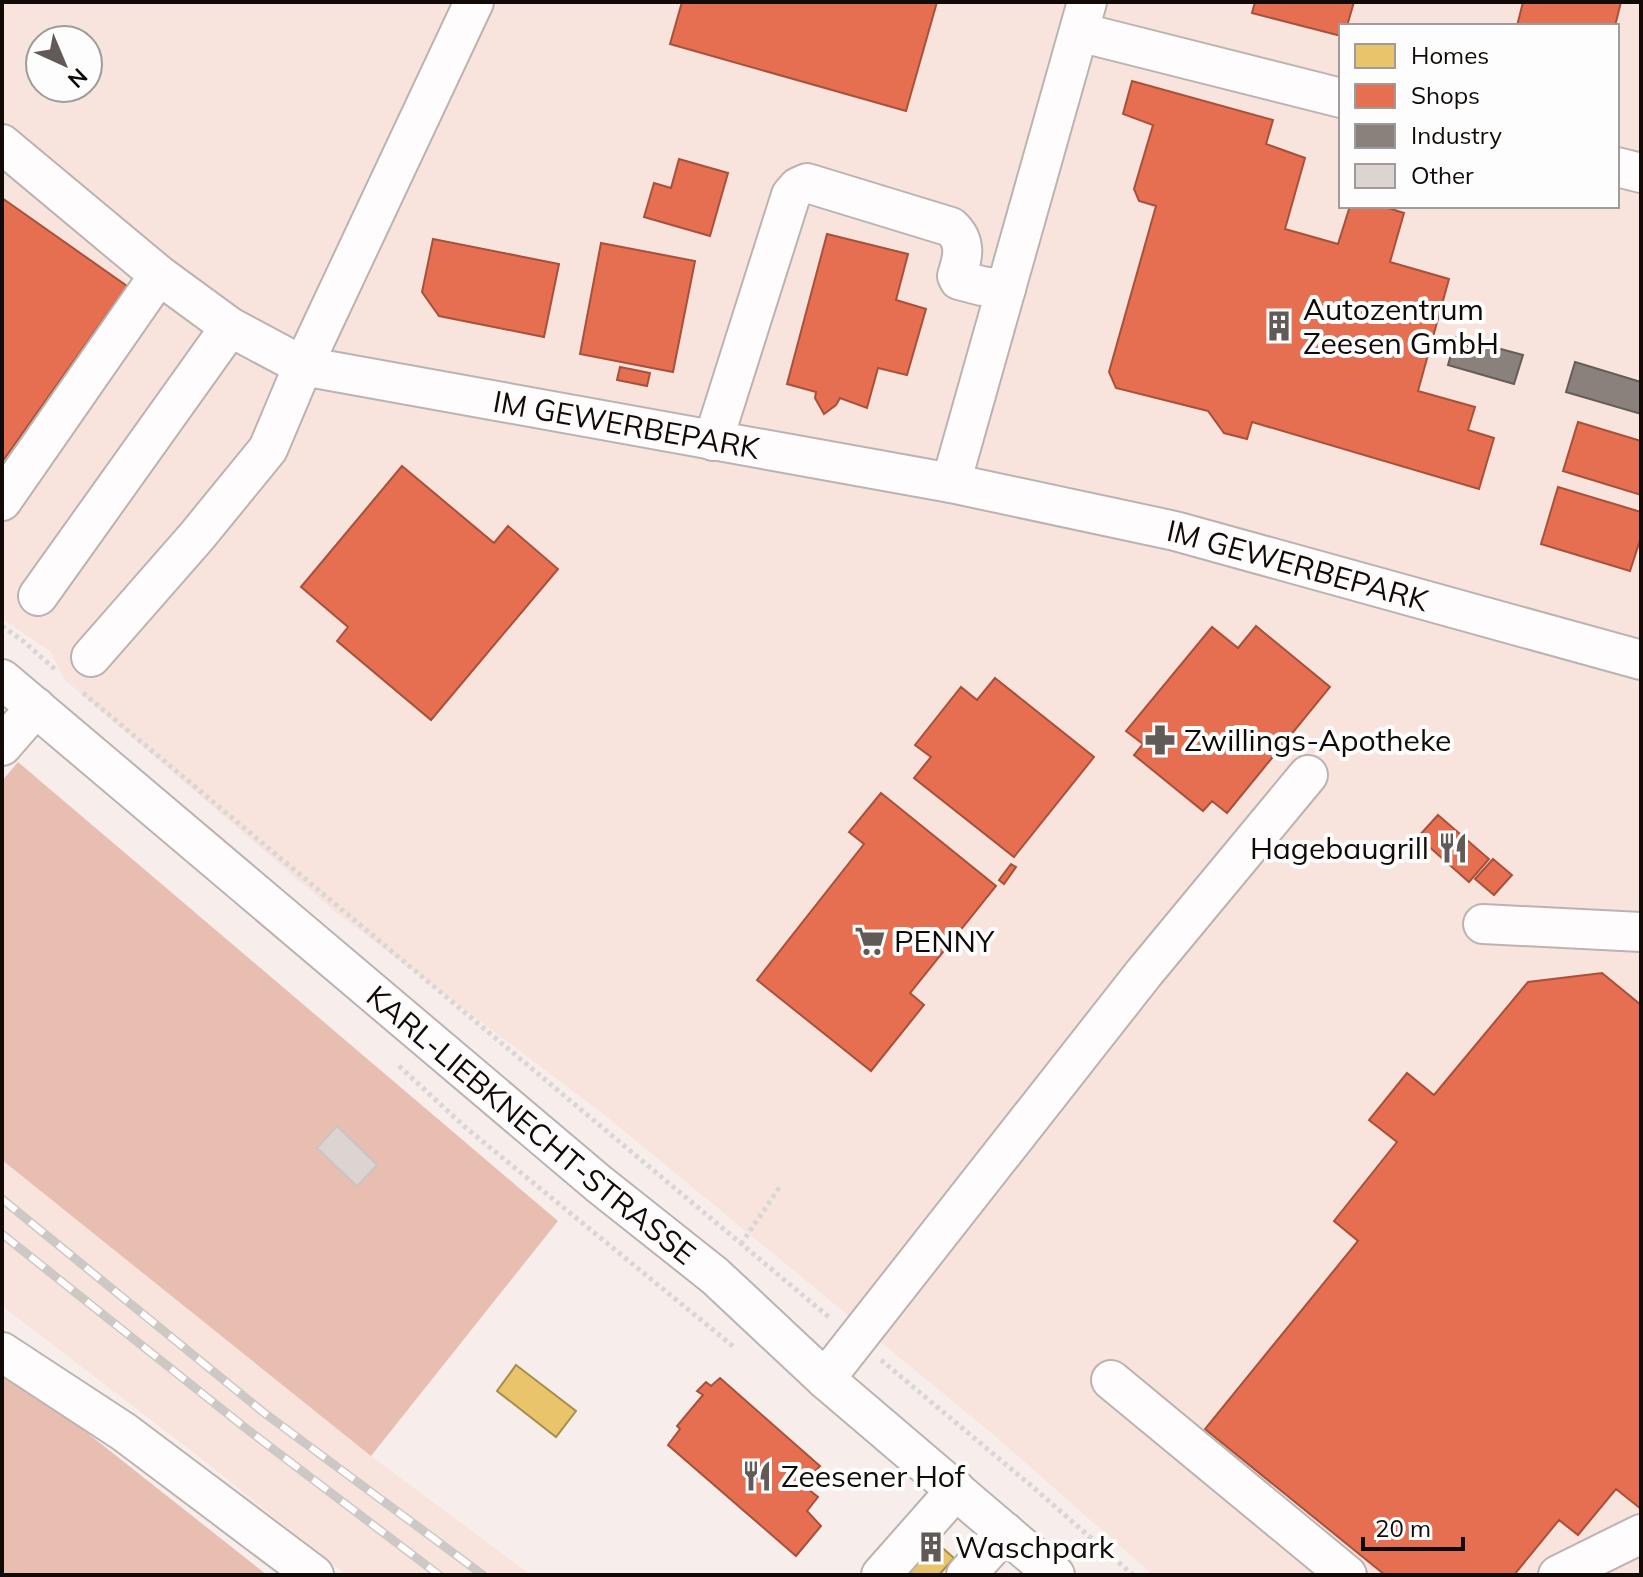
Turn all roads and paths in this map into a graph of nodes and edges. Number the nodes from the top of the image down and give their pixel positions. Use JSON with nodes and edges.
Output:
{"nodes":[{"id":1,"x":474,"y":2,"type":"edge"},
{"id":2,"x":1083,"y":17,"type":"edge"},
{"id":3,"x":1339,"y":97,"type":"edge"},
{"id":4,"x":2,"y":144,"type":"edge"},
{"id":5,"x":1619,"y":168,"type":"edge"},
{"id":6,"x":1641,"y":173,"type":"edge"},
{"id":7,"x":159,"y":275,"type":"junction"},
{"id":8,"x":1006,"y":289,"type":"junction"},
{"id":9,"x":230,"y":327,"type":"junction"},
{"id":10,"x":303,"y":366,"type":"junction"},
{"id":11,"x":713,"y":441,"type":"junction"},
{"id":12,"x":951,"y":483,"type":"junction"},
{"id":13,"x":2,"y":501,"type":"edge"},
{"id":14,"x":38,"y":596,"type":"dead end"},
{"id":15,"x":2,"y":626,"type":"edge"},
{"id":16,"x":1641,"y":660,"type":"edge"},
{"id":17,"x":77,"y":674,"type":"junction"},
{"id":18,"x":2,"y":679,"type":"edge"},
{"id":19,"x":36,"y":707,"type":"junction"},
{"id":20,"x":2,"y":746,"type":"edge"},
{"id":21,"x":1308,"y":775,"type":"dead end"},
{"id":22,"x":1483,"y":924,"type":"dead end"},
{"id":23,"x":1641,"y":932,"type":"edge"},
{"id":24,"x":856,"y":1339,"type":"junction"},
{"id":25,"x":2,"y":1352,"type":"edge"},
{"id":26,"x":825,"y":1379,"type":"junction"},
{"id":27,"x":1111,"y":1380,"type":"dead end"},
{"id":28,"x":956,"y":1490,"type":"junction"},
{"id":29,"x":1005,"y":1532,"type":"junction"},
{"id":30,"x":1641,"y":1534,"type":"edge"},
{"id":31,"x":314,"y":1575,"type":"edge"},
{"id":32,"x":881,"y":1575,"type":"edge"},
{"id":33,"x":966,"y":1575,"type":"edge"},
{"id":34,"x":1055,"y":1575,"type":"edge"},
{"id":35,"x":1133,"y":1575,"type":"edge"},
{"id":36,"x":1347,"y":1575,"type":"edge"},
{"id":37,"x":1558,"y":1575,"type":"edge"}],
"edges":[{"from":1,"to":10,"type":"street"},
{"from":2,"to":3,"type":"street"},
{"from":2,"to":8,"type":"street"},
{"from":4,"to":7,"type":"street","name":"IM GEWERBEPARK"},
{"from":5,"to":6,"type":"street"},
{"from":7,"to":9,"type":"street","name":"IM GEWERBEPARK"},
{"from":7,"to":13,"type":"street"},
{"from":8,"to":11,"type":"street"},
{"from":8,"to":12,"type":"street"},
{"from":9,"to":10,"type":"street","name":"IM GEWERBEPARK"},
{"from":9,"to":14,"type":"street"},
{"from":10,"to":11,"type":"street","name":"IM GEWERBEPARK"},
{"from":10,"to":17,"type":"street"},
{"from":11,"to":12,"type":"street","name":"IM GEWERBEPARK"},
{"from":12,"to":16,"type":"street","name":"IM GEWERBEPARK"},
{"from":15,"to":17,"type":"path"},
{"from":17,"to":24,"type":"path"},
{"from":18,"to":19,"type":"street","name":"KARL-LIEBKNECHT-STRASSE"},
{"from":19,"to":20,"type":"street"},
{"from":19,"to":26,"type":"street","name":"KARL-LIEBKNECHT-STRASSE"},
{"from":21,"to":24,"type":"street"},
{"from":22,"to":23,"type":"street"},
{"from":24,"to":26,"type":"street"},
{"from":24,"to":35,"type":"path"},
{"from":25,"to":31,"type":"street"},
{"from":26,"to":28,"type":"street","name":"KARL-LIEBKNECHT-STRASSE"},
{"from":27,"to":36,"type":"street"},
{"from":28,"to":29,"type":"street","name":"KARL-LIEBKNECHT-STRASSE"},
{"from":28,"to":32,"type":"street"},
{"from":29,"to":33,"type":"street"},
{"from":29,"to":34,"type":"street","name":"KARL-LIEBKNECHT-STRASSE"},
{"from":30,"to":37,"type":"street"}]}
